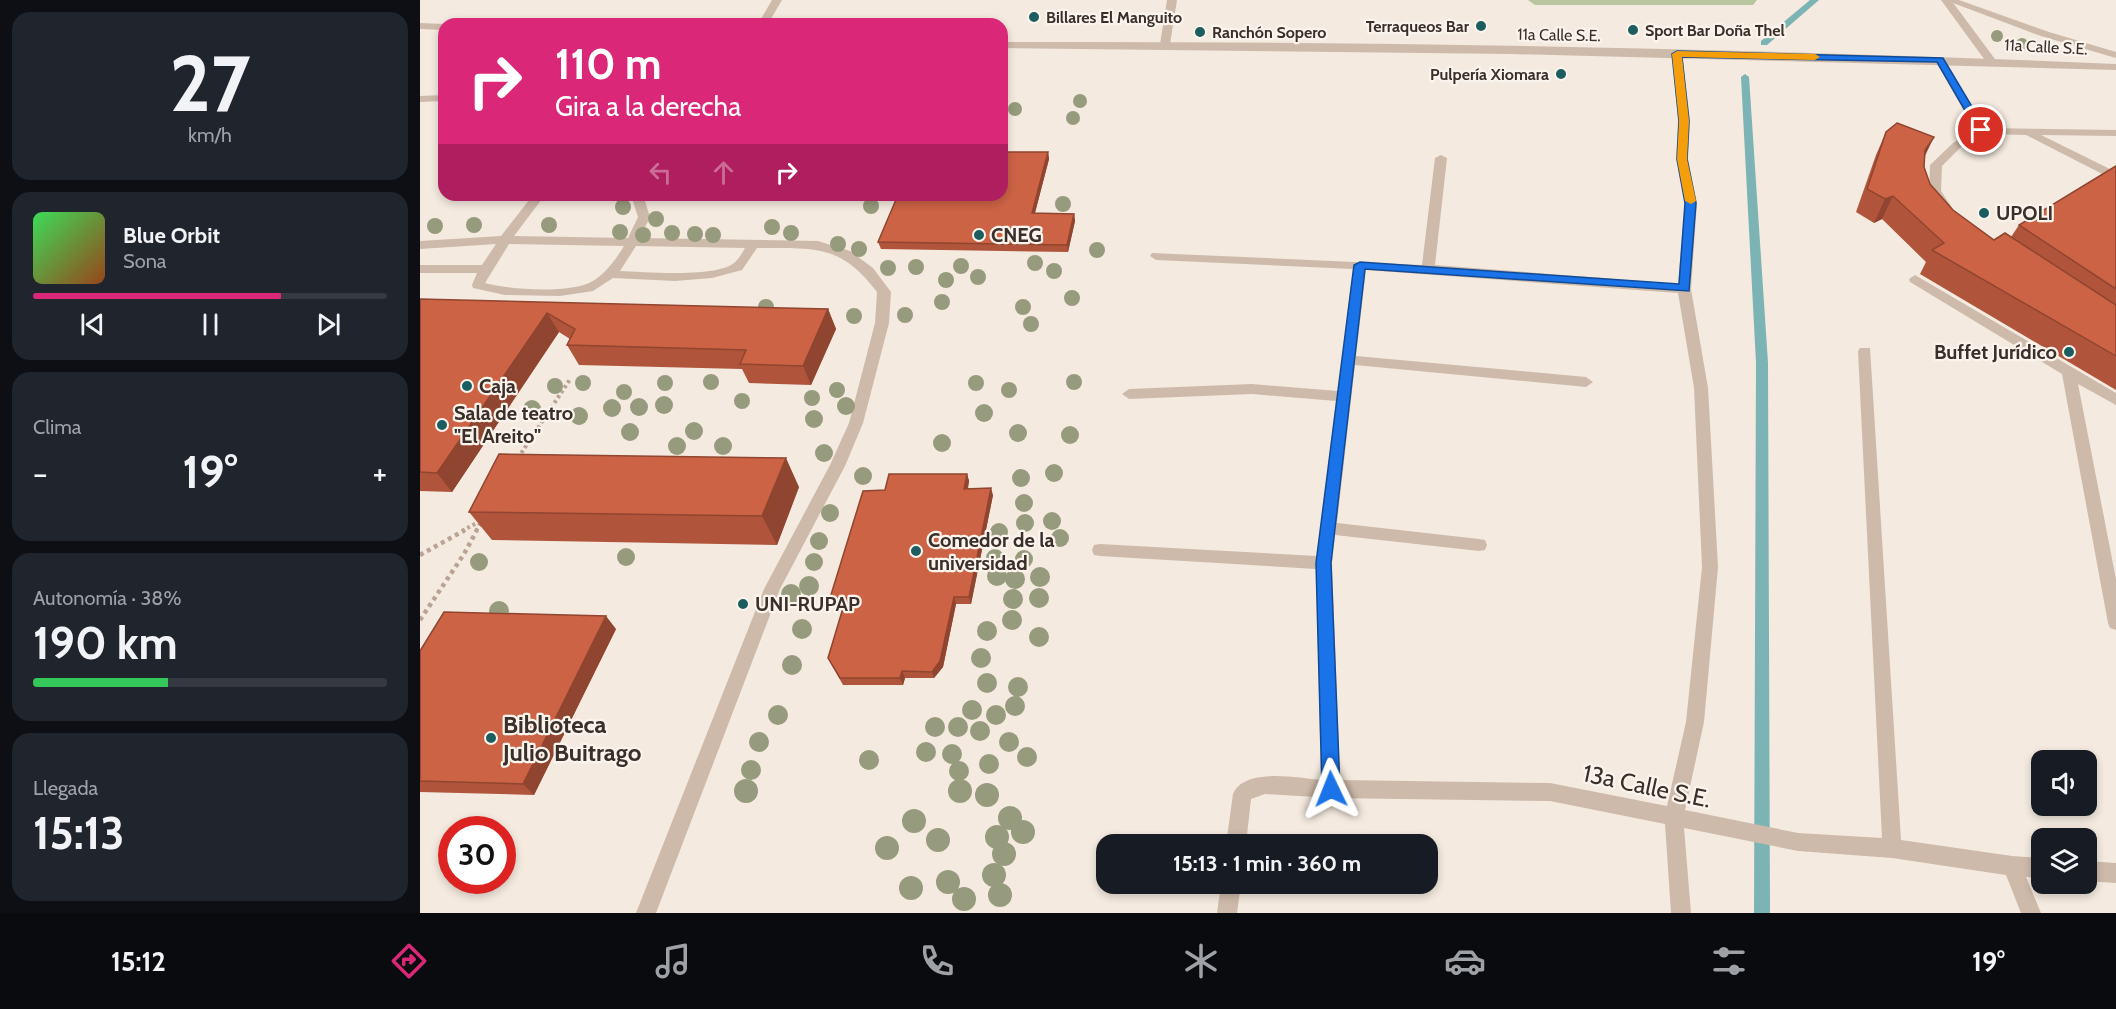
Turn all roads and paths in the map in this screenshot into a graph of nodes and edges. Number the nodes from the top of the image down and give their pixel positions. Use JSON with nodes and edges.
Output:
{"nodes":[{"id":1,"x":777,"y":0,"type":"edge"},
{"id":2,"x":1172,"y":0,"type":"edge"},
{"id":3,"x":1948,"y":0,"type":"edge"},
{"id":4,"x":766,"y":18,"type":"edge"},
{"id":5,"x":420,"y":26,"type":"edge"},
{"id":6,"x":438,"y":27,"type":"edge"},
{"id":7,"x":1165,"y":44,"type":"junction"},
{"id":8,"x":1008,"y":45,"type":"edge"},
{"id":9,"x":1677,"y":54,"type":"junction"},
{"id":10,"x":2116,"y":55,"type":"edge"},
{"id":11,"x":1940,"y":60,"type":"junction"},
{"id":12,"x":1991,"y":61,"type":"junction"},
{"id":13,"x":2116,"y":67,"type":"edge"},
{"id":14,"x":438,"y":98,"type":"edge"},
{"id":15,"x":420,"y":99,"type":"edge"},
{"id":16,"x":1981,"y":130,"type":"junction"},
{"id":17,"x":2026,"y":132,"type":"junction"},
{"id":18,"x":2116,"y":133,"type":"edge"},
{"id":19,"x":1441,"y":158,"type":"dead end"},
{"id":20,"x":2116,"y":177,"type":"edge"},
{"id":21,"x":534,"y":201,"type":"edge"},
{"id":22,"x":639,"y":201,"type":"edge"},
{"id":23,"x":1950,"y":214,"type":"edge"},
{"id":24,"x":504,"y":240,"type":"junction"},
{"id":25,"x":633,"y":242,"type":"junction"},
{"id":26,"x":753,"y":244,"type":"junction"},
{"id":27,"x":420,"y":245,"type":"edge"},
{"id":28,"x":1156,"y":256,"type":"dead end"},
{"id":29,"x":1360,"y":265,"type":"junction"},
{"id":30,"x":420,"y":268,"type":"edge"},
{"id":31,"x":485,"y":269,"type":"junction"},
{"id":32,"x":1428,"y":269,"type":"junction"},
{"id":33,"x":608,"y":274,"type":"junction"},
{"id":34,"x":1916,"y":279,"type":"dead end"},
{"id":35,"x":1684,"y":289,"type":"junction"},
{"id":36,"x":1865,"y":351,"type":"dead end"},
{"id":37,"x":1349,"y":360,"type":"junction"},
{"id":38,"x":2069,"y":372,"type":"junction"},
{"id":39,"x":571,"y":378,"type":"dead end"},
{"id":40,"x":1586,"y":382,"type":"dead end"},
{"id":41,"x":1129,"y":394,"type":"dead end"},
{"id":42,"x":1344,"y":397,"type":"junction"},
{"id":43,"x":2116,"y":400,"type":"edge"},
{"id":44,"x":513,"y":467,"type":"edge"},
{"id":45,"x":488,"y":511,"type":"edge"},
{"id":46,"x":482,"y":519,"type":"junction"},
{"id":47,"x":1330,"y":528,"type":"junction"},
{"id":48,"x":1479,"y":545,"type":"dead end"},
{"id":49,"x":1101,"y":550,"type":"dead end"},
{"id":50,"x":420,"y":555,"type":"edge"},
{"id":51,"x":1324,"y":563,"type":"junction"},
{"id":52,"x":420,"y":620,"type":"edge"},
{"id":53,"x":2116,"y":623,"type":"edge"},
{"id":54,"x":1331,"y":789,"type":"junction"},
{"id":55,"x":1674,"y":818,"type":"junction"},
{"id":56,"x":1237,"y":834,"type":"edge"},
{"id":57,"x":1892,"y":848,"type":"junction"},
{"id":58,"x":2012,"y":866,"type":"junction"},
{"id":59,"x":2031,"y":867,"type":"edge"},
{"id":60,"x":2097,"y":872,"type":"edge"},
{"id":61,"x":2116,"y":873,"type":"edge"},
{"id":62,"x":1230,"y":894,"type":"edge"},
{"id":63,"x":646,"y":913,"type":"edge"},
{"id":64,"x":1227,"y":913,"type":"edge"},
{"id":65,"x":1681,"y":913,"type":"edge"},
{"id":66,"x":2031,"y":913,"type":"edge"}],
"edges":[{"from":1,"to":4,"type":"street"},
{"from":2,"to":7,"type":"street"},
{"from":3,"to":10,"type":"street"},
{"from":3,"to":12,"type":"street"},
{"from":5,"to":6,"type":"street"},
{"from":7,"to":8,"type":"street","name":"11a Calle S.E."},
{"from":7,"to":9,"type":"street","name":"11a Calle S.E."},
{"from":9,"to":11,"type":"street","name":"11a Calle S.E."},
{"from":9,"to":35,"type":"street"},
{"from":11,"to":12,"type":"street","name":"11a Calle S.E."},
{"from":11,"to":16,"type":"street"},
{"from":12,"to":13,"type":"street","name":"11a Calle S.E."},
{"from":14,"to":15,"type":"street"},
{"from":16,"to":17,"type":"street"},
{"from":16,"to":23,"type":"street"},
{"from":17,"to":18,"type":"street"},
{"from":17,"to":20,"type":"street"},
{"from":19,"to":32,"type":"street"},
{"from":21,"to":24,"type":"street"},
{"from":22,"to":25,"type":"street"},
{"from":24,"to":25,"type":"street"},
{"from":24,"to":27,"type":"street"},
{"from":24,"to":31,"type":"street"},
{"from":25,"to":26,"type":"street"},
{"from":25,"to":33,"type":"street"},
{"from":26,"to":33,"type":"street"},
{"from":26,"to":63,"type":"street"},
{"from":28,"to":29,"type":"street"},
{"from":29,"to":32,"type":"street"},
{"from":29,"to":37,"type":"street"},
{"from":30,"to":31,"type":"street"},
{"from":31,"to":33,"type":"street"},
{"from":32,"to":35,"type":"street"},
{"from":34,"to":38,"type":"street"},
{"from":35,"to":55,"type":"street"},
{"from":36,"to":57,"type":"street"},
{"from":37,"to":40,"type":"street"},
{"from":37,"to":42,"type":"street"},
{"from":38,"to":43,"type":"street"},
{"from":38,"to":53,"type":"street"},
{"from":39,"to":44,"type":"path"},
{"from":41,"to":42,"type":"street"},
{"from":42,"to":47,"type":"street"},
{"from":45,"to":46,"type":"path"},
{"from":46,"to":50,"type":"path"},
{"from":46,"to":52,"type":"path"},
{"from":47,"to":48,"type":"street"},
{"from":47,"to":51,"type":"street"},
{"from":49,"to":51,"type":"street"},
{"from":51,"to":54,"type":"street"},
{"from":54,"to":55,"type":"street","name":"13a Calle S.E."},
{"from":54,"to":56,"type":"street","name":"13a Calle S.E."},
{"from":55,"to":57,"type":"street","name":"13a Calle S.E."},
{"from":55,"to":65,"type":"street"},
{"from":57,"to":58,"type":"street","name":"13a Calle S.E."},
{"from":58,"to":59,"type":"street","name":"13a Calle S.E."},
{"from":58,"to":66,"type":"street"},
{"from":60,"to":61,"type":"street"},
{"from":62,"to":64,"type":"street"}]}
